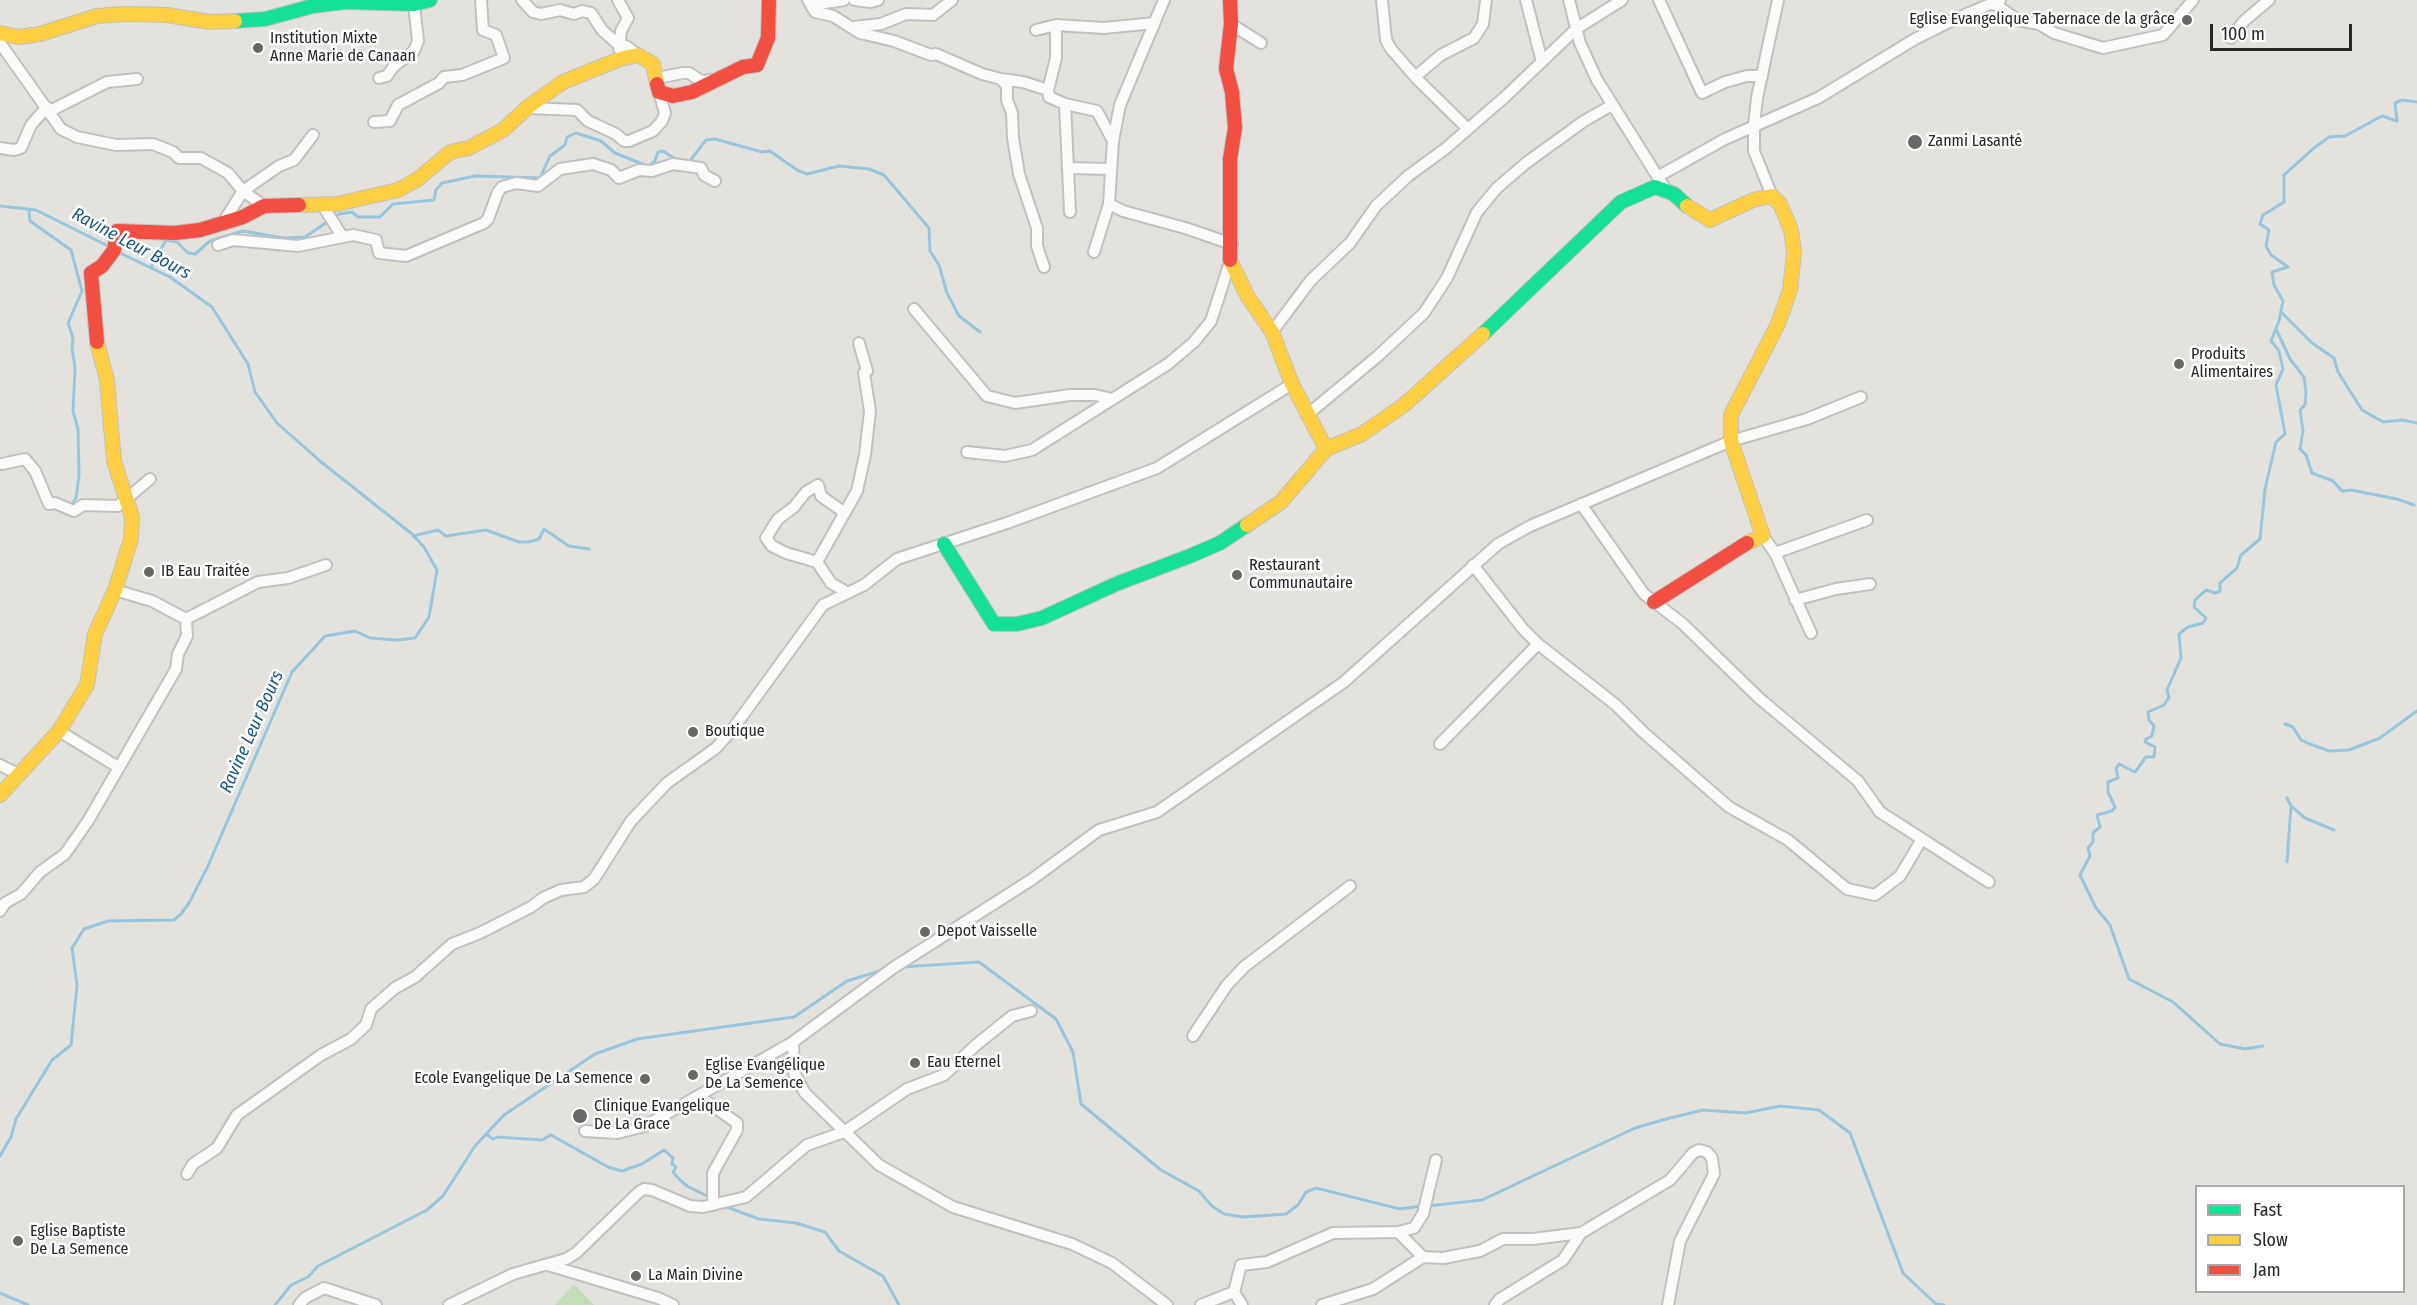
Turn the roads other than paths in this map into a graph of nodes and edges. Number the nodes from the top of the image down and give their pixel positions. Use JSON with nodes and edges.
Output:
{"nodes":[{"id":1,"x":430,"y":0,"type":"edge"},
{"id":2,"x":481,"y":0,"type":"edge"},
{"id":3,"x":522,"y":0,"type":"edge"},
{"id":4,"x":618,"y":0,"type":"edge"},
{"id":5,"x":770,"y":0,"type":"edge"},
{"id":6,"x":807,"y":0,"type":"edge"},
{"id":7,"x":815,"y":0,"type":"edge"},
{"id":8,"x":844,"y":0,"type":"edge"},
{"id":9,"x":854,"y":0,"type":"edge"},
{"id":10,"x":878,"y":0,"type":"edge"},
{"id":11,"x":952,"y":0,"type":"edge"},
{"id":12,"x":1164,"y":0,"type":"edge"},
{"id":13,"x":1230,"y":0,"type":"edge"},
{"id":14,"x":1382,"y":0,"type":"edge"},
{"id":15,"x":1486,"y":0,"type":"edge"},
{"id":16,"x":1526,"y":0,"type":"edge"},
{"id":17,"x":1569,"y":0,"type":"edge"},
{"id":18,"x":1622,"y":0,"type":"edge"},
{"id":19,"x":1659,"y":0,"type":"edge"},
{"id":20,"x":1778,"y":0,"type":"edge"},
{"id":21,"x":2193,"y":0,"type":"edge"},
{"id":22,"x":2270,"y":0,"type":"edge"},
{"id":23,"x":345,"y":1,"type":"edge"},
{"id":24,"x":1997,"y":2,"type":"edge"},
{"id":25,"x":414,"y":4,"type":"junction"},
{"id":26,"x":1154,"y":23,"type":"junction"},
{"id":27,"x":1231,"y":24,"type":"junction"},
{"id":28,"x":1056,"y":25,"type":"junction"},
{"id":29,"x":853,"y":27,"type":"junction"},
{"id":30,"x":1576,"y":29,"type":"junction"},
{"id":31,"x":1036,"y":30,"type":"dead end"},
{"id":32,"x":0,"y":33,"type":"edge"},
{"id":33,"x":2230,"y":38,"type":"dead end"},
{"id":34,"x":0,"y":43,"type":"edge"},
{"id":35,"x":1261,"y":43,"type":"dead end"},
{"id":36,"x":620,"y":46,"type":"junction"},
{"id":37,"x":638,"y":56,"type":"junction"},
{"id":38,"x":610,"y":62,"type":"junction"},
{"id":39,"x":1542,"y":62,"type":"junction"},
{"id":40,"x":1762,"y":75,"type":"junction"},
{"id":41,"x":1415,"y":77,"type":"junction"},
{"id":42,"x":379,"y":78,"type":"dead end"},
{"id":43,"x":657,"y":78,"type":"junction"},
{"id":44,"x":137,"y":79,"type":"dead end"},
{"id":45,"x":1001,"y":79,"type":"junction"},
{"id":46,"x":718,"y":80,"type":"junction"},
{"id":47,"x":1048,"y":90,"type":"junction"},
{"id":48,"x":659,"y":92,"type":"junction"},
{"id":49,"x":1065,"y":104,"type":"junction"},
{"id":50,"x":1612,"y":105,"type":"junction"},
{"id":51,"x":528,"y":108,"type":"junction"},
{"id":52,"x":48,"y":109,"type":"junction"},
{"id":53,"x":374,"y":122,"type":"dead end"},
{"id":54,"x":1754,"y":125,"type":"junction"},
{"id":55,"x":1467,"y":128,"type":"junction"},
{"id":56,"x":313,"y":135,"type":"dead end"},
{"id":57,"x":1113,"y":141,"type":"junction"},
{"id":58,"x":0,"y":148,"type":"edge"},
{"id":59,"x":1068,"y":168,"type":"junction"},
{"id":60,"x":1110,"y":169,"type":"junction"},
{"id":61,"x":1659,"y":176,"type":"junction"},
{"id":62,"x":715,"y":181,"type":"dead end"},
{"id":63,"x":1666,"y":190,"type":"junction"},
{"id":64,"x":243,"y":191,"type":"junction"},
{"id":65,"x":1772,"y":196,"type":"junction"},
{"id":66,"x":1109,"y":204,"type":"junction"},
{"id":67,"x":264,"y":206,"type":"junction"},
{"id":68,"x":1070,"y":212,"type":"dead end"},
{"id":69,"x":327,"y":213,"type":"junction"},
{"id":70,"x":224,"y":221,"type":"junction"},
{"id":71,"x":342,"y":236,"type":"junction"},
{"id":72,"x":1232,"y":244,"type":"junction"},
{"id":73,"x":218,"y":245,"type":"dead end"},
{"id":74,"x":1094,"y":252,"type":"dead end"},
{"id":75,"x":1230,"y":262,"type":"junction"},
{"id":76,"x":1044,"y":267,"type":"dead end"},
{"id":77,"x":915,"y":309,"type":"dead end"},
{"id":78,"x":1272,"y":332,"type":"junction"},
{"id":79,"x":859,"y":343,"type":"dead end"},
{"id":80,"x":1292,"y":384,"type":"junction"},
{"id":81,"x":1862,"y":397,"type":"dead end"},
{"id":82,"x":1112,"y":399,"type":"junction"},
{"id":83,"x":1307,"y":415,"type":"junction"},
{"id":84,"x":1731,"y":441,"type":"junction"},
{"id":85,"x":1326,"y":449,"type":"junction"},
{"id":86,"x":968,"y":452,"type":"dead end"},
{"id":87,"x":1,"y":463,"type":"edge"},
{"id":88,"x":150,"y":479,"type":"dead end"},
{"id":89,"x":127,"y":501,"type":"junction"},
{"id":90,"x":1581,"y":504,"type":"junction"},
{"id":91,"x":845,"y":513,"type":"junction"},
{"id":92,"x":1867,"y":520,"type":"dead end"},
{"id":93,"x":1763,"y":536,"type":"junction"},
{"id":94,"x":944,"y":544,"type":"junction"},
{"id":95,"x":1775,"y":553,"type":"junction"},
{"id":96,"x":817,"y":562,"type":"junction"},
{"id":97,"x":326,"y":565,"type":"dead end"},
{"id":98,"x":1473,"y":565,"type":"junction"},
{"id":99,"x":1870,"y":584,"type":"dead end"},
{"id":100,"x":115,"y":590,"type":"junction"},
{"id":101,"x":848,"y":593,"type":"junction"},
{"id":102,"x":1795,"y":600,"type":"junction"},
{"id":103,"x":1654,"y":602,"type":"junction"},
{"id":104,"x":186,"y":619,"type":"junction"},
{"id":105,"x":1811,"y":633,"type":"dead end"},
{"id":106,"x":1538,"y":644,"type":"junction"},
{"id":107,"x":59,"y":731,"type":"junction"},
{"id":108,"x":1440,"y":744,"type":"dead end"},
{"id":109,"x":0,"y":765,"type":"edge"},
{"id":110,"x":117,"y":767,"type":"junction"},
{"id":111,"x":18,"y":774,"type":"junction"},
{"id":112,"x":0,"y":795,"type":"edge"},
{"id":113,"x":1922,"y":838,"type":"junction"},
{"id":114,"x":1989,"y":882,"type":"dead end"},
{"id":115,"x":1350,"y":886,"type":"dead end"},
{"id":116,"x":2,"y":904,"type":"edge"},
{"id":117,"x":1031,"y":1011,"type":"dead end"},
{"id":118,"x":1192,"y":1036,"type":"dead end"},
{"id":119,"x":793,"y":1042,"type":"junction"},
{"id":120,"x":699,"y":1096,"type":"junction"},
{"id":121,"x":585,"y":1131,"type":"dead end"},
{"id":122,"x":843,"y":1132,"type":"junction"},
{"id":123,"x":1436,"y":1160,"type":"dead end"},
{"id":124,"x":187,"y":1174,"type":"dead end"},
{"id":125,"x":712,"y":1198,"type":"junction"},
{"id":126,"x":1398,"y":1232,"type":"junction"},
{"id":127,"x":1581,"y":1233,"type":"junction"},
{"id":128,"x":1423,"y":1257,"type":"junction"},
{"id":129,"x":547,"y":1265,"type":"junction"},
{"id":130,"x":1234,"y":1292,"type":"junction"},
{"id":131,"x":299,"y":1305,"type":"edge"},
{"id":132,"x":376,"y":1305,"type":"edge"},
{"id":133,"x":449,"y":1305,"type":"edge"},
{"id":134,"x":673,"y":1305,"type":"edge"},
{"id":135,"x":1167,"y":1305,"type":"edge"},
{"id":136,"x":1201,"y":1305,"type":"edge"},
{"id":137,"x":1242,"y":1305,"type":"edge"},
{"id":138,"x":1322,"y":1305,"type":"edge"},
{"id":139,"x":1495,"y":1305,"type":"edge"},
{"id":140,"x":1668,"y":1305,"type":"edge"}],
"edges":[{"from":1,"to":25,"type":"street"},
{"from":2,"to":53,"type":"street"},
{"from":3,"to":36,"type":"street"},
{"from":4,"to":36,"type":"street"},
{"from":5,"to":46,"type":"street"},
{"from":6,"to":29,"type":"street"},
{"from":7,"to":8,"type":"street"},
{"from":9,"to":10,"type":"street"},
{"from":11,"to":29,"type":"street"},
{"from":12,"to":26,"type":"street"},
{"from":13,"to":27,"type":"street"},
{"from":14,"to":41,"type":"street"},
{"from":15,"to":41,"type":"street"},
{"from":16,"to":39,"type":"street"},
{"from":17,"to":30,"type":"street"},
{"from":18,"to":30,"type":"street"},
{"from":19,"to":40,"type":"street"},
{"from":20,"to":40,"type":"street"},
{"from":21,"to":24,"type":"street"},
{"from":22,"to":33,"type":"street"},
{"from":23,"to":25,"type":"street"},
{"from":23,"to":32,"type":"street"},
{"from":24,"to":54,"type":"street"},
{"from":25,"to":42,"type":"street"},
{"from":26,"to":28,"type":"street"},
{"from":26,"to":57,"type":"street"},
{"from":27,"to":35,"type":"street"},
{"from":27,"to":72,"type":"street"},
{"from":28,"to":31,"type":"street"},
{"from":28,"to":47,"type":"street"},
{"from":29,"to":45,"type":"street"},
{"from":30,"to":39,"type":"street"},
{"from":30,"to":50,"type":"street"},
{"from":34,"to":52,"type":"street"},
{"from":36,"to":37,"type":"street"},
{"from":36,"to":38,"type":"street"},
{"from":37,"to":38,"type":"street"},
{"from":37,"to":43,"type":"street"},
{"from":38,"to":51,"type":"street"},
{"from":39,"to":55,"type":"street"},
{"from":40,"to":54,"type":"street"},
{"from":41,"to":55,"type":"street"},
{"from":43,"to":46,"type":"street"},
{"from":43,"to":48,"type":"street"},
{"from":44,"to":52,"type":"street"},
{"from":45,"to":47,"type":"street"},
{"from":45,"to":76,"type":"street"},
{"from":46,"to":48,"type":"street"},
{"from":47,"to":49,"type":"street"},
{"from":48,"to":51,"type":"street"},
{"from":49,"to":57,"type":"street"},
{"from":49,"to":59,"type":"street"},
{"from":50,"to":61,"type":"street"},
{"from":50,"to":83,"type":"street"},
{"from":51,"to":69,"type":"street"},
{"from":52,"to":58,"type":"street"},
{"from":52,"to":64,"type":"street"},
{"from":54,"to":61,"type":"street"},
{"from":54,"to":65,"type":"street"},
{"from":55,"to":78,"type":"street"},
{"from":56,"to":64,"type":"street"},
{"from":57,"to":60,"type":"street"},
{"from":59,"to":60,"type":"street"},
{"from":59,"to":68,"type":"street"},
{"from":60,"to":66,"type":"street"},
{"from":61,"to":63,"type":"street"},
{"from":62,"to":71,"type":"street"},
{"from":63,"to":65,"type":"street"},
{"from":63,"to":85,"type":"street"},
{"from":64,"to":67,"type":"street"},
{"from":64,"to":70,"type":"street"},
{"from":65,"to":84,"type":"street"},
{"from":66,"to":72,"type":"street"},
{"from":66,"to":74,"type":"street"},
{"from":67,"to":69,"type":"street"},
{"from":67,"to":70,"type":"street"},
{"from":69,"to":71,"type":"street"},
{"from":70,"to":89,"type":"street"},
{"from":71,"to":73,"type":"street"},
{"from":72,"to":75,"type":"street"},
{"from":75,"to":78,"type":"street"},
{"from":75,"to":82,"type":"street"},
{"from":77,"to":82,"type":"street"},
{"from":78,"to":80,"type":"street"},
{"from":79,"to":91,"type":"street"},
{"from":80,"to":83,"type":"street"},
{"from":80,"to":94,"type":"street"},
{"from":81,"to":84,"type":"street"},
{"from":82,"to":86,"type":"street"},
{"from":83,"to":85,"type":"street"},
{"from":84,"to":90,"type":"street"},
{"from":84,"to":93,"type":"street"},
{"from":85,"to":94,"type":"street"},
{"from":87,"to":89,"type":"street"},
{"from":88,"to":89,"type":"street"},
{"from":89,"to":100,"type":"street"},
{"from":90,"to":98,"type":"street"},
{"from":90,"to":103,"type":"street"},
{"from":91,"to":96,"type":"street"},
{"from":91,"to":96,"type":"street"},
{"from":92,"to":95,"type":"street"},
{"from":93,"to":95,"type":"street"},
{"from":93,"to":103,"type":"street"},
{"from":94,"to":101,"type":"street"},
{"from":95,"to":102,"type":"street"},
{"from":96,"to":101,"type":"street"},
{"from":97,"to":104,"type":"street"},
{"from":98,"to":106,"type":"street"},
{"from":98,"to":119,"type":"street"},
{"from":99,"to":102,"type":"street"},
{"from":100,"to":104,"type":"street"},
{"from":100,"to":107,"type":"street"},
{"from":101,"to":124,"type":"street"},
{"from":102,"to":105,"type":"street"},
{"from":103,"to":113,"type":"street"},
{"from":104,"to":110,"type":"street"},
{"from":106,"to":108,"type":"street"},
{"from":106,"to":113,"type":"street"},
{"from":107,"to":110,"type":"street"},
{"from":107,"to":111,"type":"street"},
{"from":109,"to":111,"type":"street"},
{"from":110,"to":116,"type":"street"},
{"from":111,"to":112,"type":"street"},
{"from":113,"to":114,"type":"street"},
{"from":115,"to":118,"type":"street"},
{"from":117,"to":122,"type":"street"},
{"from":119,"to":120,"type":"street"},
{"from":119,"to":122,"type":"street"},
{"from":120,"to":121,"type":"street"},
{"from":120,"to":125,"type":"street"},
{"from":122,"to":125,"type":"street"},
{"from":122,"to":135,"type":"street"},
{"from":123,"to":126,"type":"street"},
{"from":125,"to":129,"type":"street"},
{"from":126,"to":128,"type":"street"},
{"from":126,"to":130,"type":"street"},
{"from":127,"to":128,"type":"street"},
{"from":127,"to":139,"type":"street"},
{"from":127,"to":140,"type":"street"},
{"from":128,"to":138,"type":"street"},
{"from":129,"to":133,"type":"street"},
{"from":129,"to":134,"type":"street"},
{"from":130,"to":136,"type":"street"},
{"from":130,"to":137,"type":"street"},
{"from":131,"to":132,"type":"street"}]}
